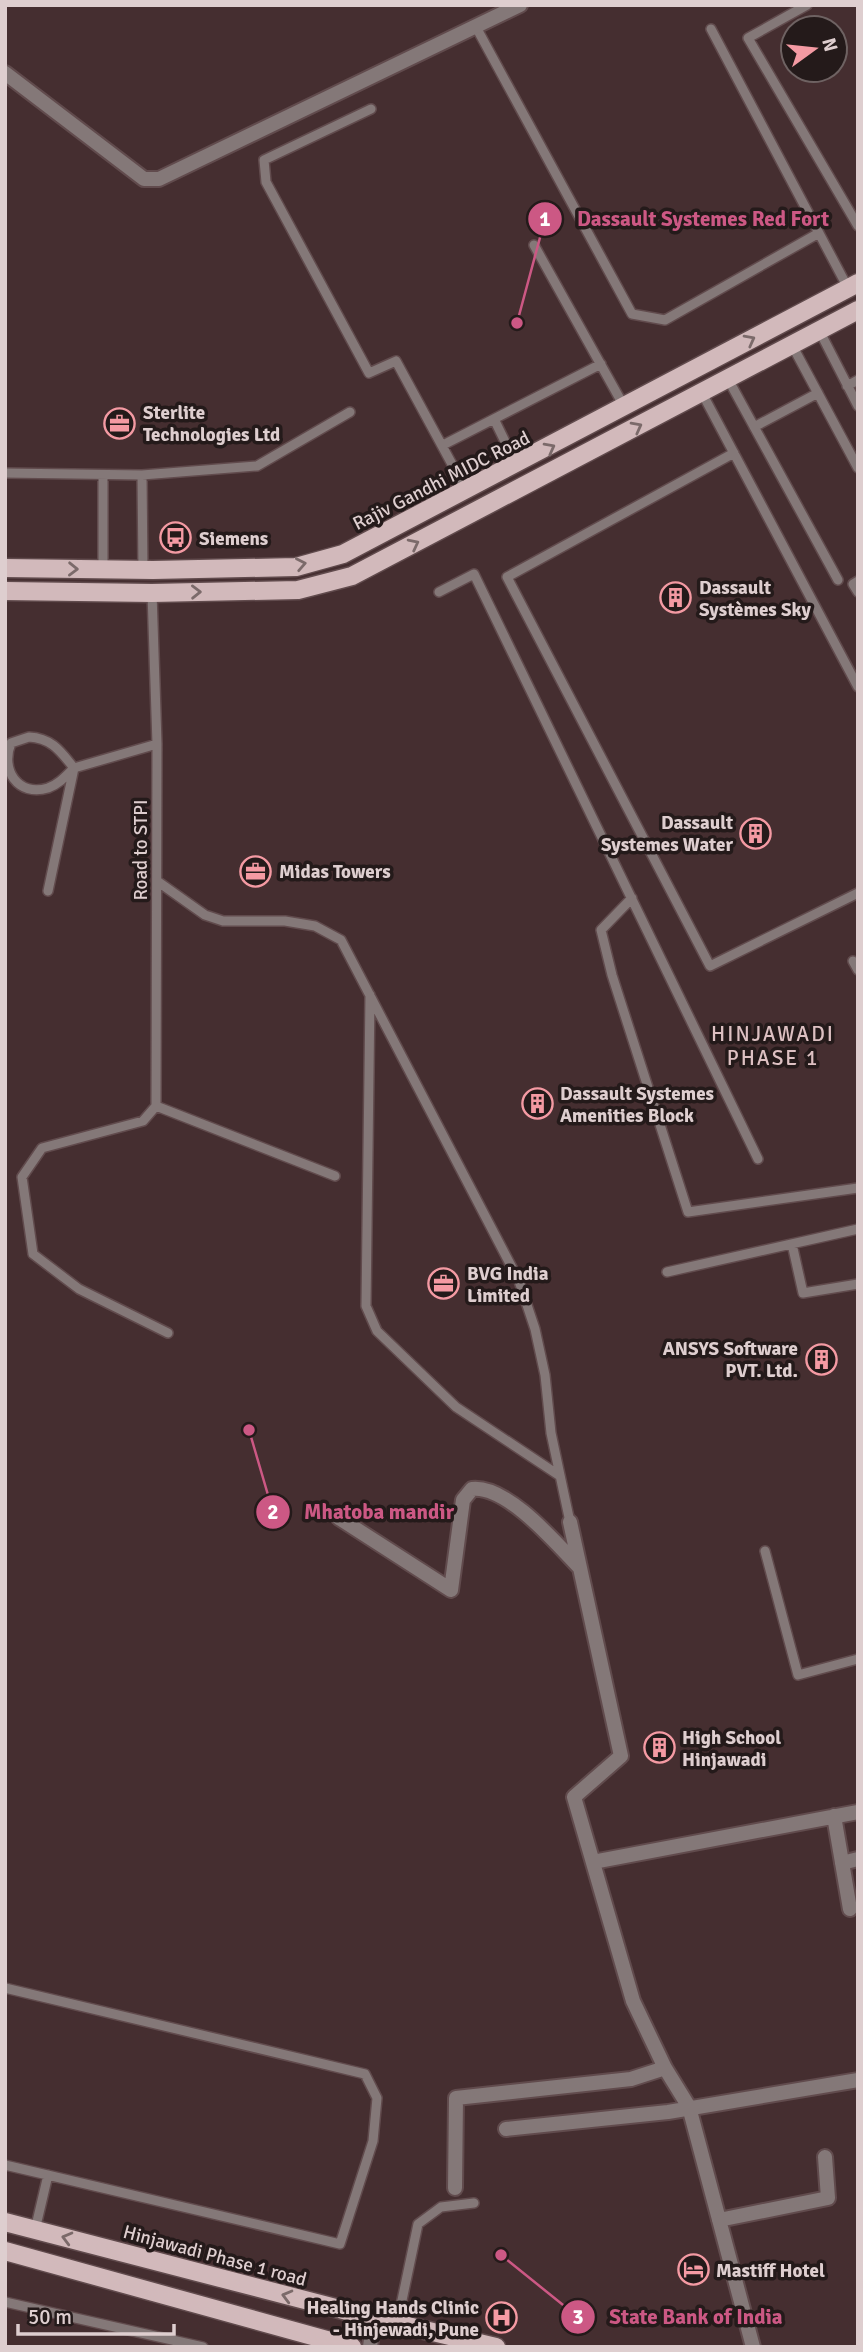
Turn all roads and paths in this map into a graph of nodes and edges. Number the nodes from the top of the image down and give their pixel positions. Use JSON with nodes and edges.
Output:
{"nodes":[{"id":1,"x":520,"y":5,"type":"edge"},
{"id":2,"x":807,"y":5,"type":"edge"},
{"id":3,"x":476,"y":27,"type":"junction"},
{"id":4,"x":711,"y":29,"type":"dead end"},
{"id":5,"x":5,"y":74,"type":"edge"},
{"id":6,"x":371,"y":109,"type":"dead end"},
{"id":7,"x":858,"y":226,"type":"edge"},
{"id":8,"x":819,"y":233,"type":"junction"},
{"id":9,"x":534,"y":245,"type":"dead end"},
{"id":10,"x":853,"y":286,"type":"edge"},
{"id":11,"x":858,"y":310,"type":"edge"},
{"id":12,"x":819,"y":330,"type":"junction"},
{"id":13,"x":792,"y":345,"type":"junction"},
{"id":14,"x":601,"y":364,"type":"junction"},
{"id":15,"x":728,"y":379,"type":"junction"},
{"id":16,"x":858,"y":380,"type":"edge"},
{"id":17,"x":847,"y":386,"type":"junction"},
{"id":18,"x":702,"y":393,"type":"junction"},
{"id":19,"x":818,"y":393,"type":"junction"},
{"id":20,"x":858,"y":406,"type":"edge"},
{"id":21,"x":625,"y":408,"type":"junction"},
{"id":22,"x":350,"y":412,"type":"dead end"},
{"id":23,"x":495,"y":421,"type":"junction"},
{"id":24,"x":754,"y":427,"type":"junction"},
{"id":25,"x":443,"y":445,"type":"junction"},
{"id":26,"x":734,"y":453,"type":"junction"},
{"id":27,"x":517,"y":465,"type":"junction"},
{"id":28,"x":858,"y":468,"type":"edge"},
{"id":29,"x":5,"y":473,"type":"edge"},
{"id":30,"x":103,"y":475,"type":"junction"},
{"id":31,"x":142,"y":475,"type":"junction"},
{"id":32,"x":466,"y":490,"type":"junction"},
{"id":33,"x":5,"y":568,"type":"edge"},
{"id":34,"x":103,"y":569,"type":"junction"},
{"id":35,"x":148,"y":570,"type":"junction"},
{"id":36,"x":838,"y":580,"type":"dead end"},
{"id":37,"x":858,"y":581,"type":"edge"},
{"id":38,"x":5,"y":591,"type":"edge"},
{"id":39,"x":439,"y":592,"type":"dead end"},
{"id":40,"x":858,"y":592,"type":"edge"},
{"id":41,"x":152,"y":593,"type":"junction"},
{"id":42,"x":858,"y":687,"type":"edge"},
{"id":43,"x":157,"y":744,"type":"junction"},
{"id":44,"x":74,"y":768,"type":"junction"},
{"id":45,"x":157,"y":881,"type":"junction"},
{"id":46,"x":48,"y":891,"type":"dead end"},
{"id":47,"x":858,"y":893,"type":"edge"},
{"id":48,"x":632,"y":898,"type":"junction"},
{"id":49,"x":853,"y":961,"type":"dead end"},
{"id":50,"x":858,"y":970,"type":"edge"},
{"id":51,"x":370,"y":993,"type":"junction"},
{"id":52,"x":156,"y":1107,"type":"junction"},
{"id":53,"x":758,"y":1159,"type":"dead end"},
{"id":54,"x":335,"y":1176,"type":"dead end"},
{"id":55,"x":858,"y":1188,"type":"edge"},
{"id":56,"x":858,"y":1229,"type":"edge"},
{"id":57,"x":792,"y":1244,"type":"junction"},
{"id":58,"x":667,"y":1272,"type":"dead end"},
{"id":59,"x":858,"y":1284,"type":"edge"},
{"id":60,"x":168,"y":1333,"type":"dead end"},
{"id":61,"x":560,"y":1476,"type":"junction"},
{"id":62,"x":339,"y":1518,"type":"dead end"},
{"id":63,"x":570,"y":1522,"type":"joint"},
{"id":64,"x":765,"y":1551,"type":"dead end"},
{"id":65,"x":580,"y":1568,"type":"junction"},
{"id":66,"x":858,"y":1659,"type":"edge"},
{"id":67,"x":858,"y":1812,"type":"edge"},
{"id":68,"x":834,"y":1816,"type":"junction"},
{"id":69,"x":858,"y":1859,"type":"edge"},
{"id":70,"x":593,"y":1862,"type":"junction"},
{"id":71,"x":842,"y":1863,"type":"junction"},
{"id":72,"x":850,"y":1909,"type":"dead end"},
{"id":73,"x":5,"y":1987,"type":"edge"},
{"id":74,"x":665,"y":2068,"type":"junction"},
{"id":75,"x":858,"y":2080,"type":"edge"},
{"id":76,"x":689,"y":2107,"type":"junction"},
{"id":77,"x":506,"y":2129,"type":"dead end"},
{"id":78,"x":825,"y":2157,"type":"dead end"},
{"id":79,"x":5,"y":2165,"type":"edge"},
{"id":80,"x":48,"y":2175,"type":"junction"},
{"id":81,"x":455,"y":2188,"type":"dead end"},
{"id":82,"x":474,"y":2203,"type":"dead end"},
{"id":83,"x":719,"y":2220,"type":"junction"},
{"id":84,"x":5,"y":2222,"type":"edge"},
{"id":85,"x":35,"y":2230,"type":"junction"},
{"id":86,"x":5,"y":2251,"type":"edge"},
{"id":87,"x":5,"y":2302,"type":"edge"},
{"id":88,"x":374,"y":2318,"type":"junction"},
{"id":89,"x":397,"y":2324,"type":"junction"},
{"id":90,"x":203,"y":2347,"type":"edge"},
{"id":91,"x":352,"y":2347,"type":"edge"},
{"id":92,"x":370,"y":2347,"type":"edge"},
{"id":93,"x":496,"y":2347,"type":"edge"},
{"id":94,"x":753,"y":2347,"type":"edge"}],
"edges":[{"from":1,"to":3,"type":"street"},
{"from":2,"to":7,"type":"lane"},
{"from":3,"to":5,"type":"street"},
{"from":3,"to":8,"type":"lane"},
{"from":4,"to":8,"type":"lane"},
{"from":6,"to":25,"type":"lane"},
{"from":8,"to":10,"type":"lane"},
{"from":9,"to":14,"type":"lane"},
{"from":21,"to":10,"type":"main road","name":"Rajiv Gandhi MIDC Road","one_way":true},
{"from":11,"to":12,"type":"main road"},
{"from":12,"to":13,"type":"main road"},
{"from":12,"to":17,"type":"lane"},
{"from":13,"to":15,"type":"main road"},
{"from":13,"to":19,"type":"lane"},
{"from":14,"to":21,"type":"lane"},
{"from":14,"to":23,"type":"lane"},
{"from":15,"to":18,"type":"main road"},
{"from":15,"to":24,"type":"lane"},
{"from":16,"to":17,"type":"lane"},
{"from":17,"to":20,"type":"lane"},
{"from":18,"to":26,"type":"lane"},
{"from":41,"to":18,"type":"main road","one_way":true},
{"from":19,"to":24,"type":"lane"},
{"from":19,"to":28,"type":"lane"},
{"from":27,"to":21,"type":"main road","name":"Rajiv Gandhi MIDC Road","one_way":true},
{"from":22,"to":31,"type":"lane"},
{"from":23,"to":25,"type":"lane"},
{"from":23,"to":27,"type":"lane"},
{"from":24,"to":36,"type":"lane"},
{"from":25,"to":32,"type":"lane"},
{"from":26,"to":42,"type":"lane"},
{"from":26,"to":47,"type":"lane"},
{"from":27,"to":32,"type":"main road","name":"Rajiv Gandhi MIDC Road"},
{"from":29,"to":30,"type":"lane"},
{"from":30,"to":31,"type":"lane"},
{"from":30,"to":34,"type":"lane"},
{"from":31,"to":35,"type":"lane"},
{"from":35,"to":32,"type":"main road","name":"Rajiv Gandhi MIDC Road","one_way":true},
{"from":33,"to":34,"type":"main road","name":"Rajiv Gandhi MIDC Road","one_way":true},
{"from":34,"to":35,"type":"main road","name":"Rajiv Gandhi MIDC Road"},
{"from":35,"to":41,"type":"main road"},
{"from":37,"to":40,"type":"lane"},
{"from":38,"to":41,"type":"main road"},
{"from":39,"to":48,"type":"lane"},
{"from":41,"to":43,"type":"lane","name":"Road to STPI"},
{"from":43,"to":44,"type":"lane"},
{"from":43,"to":45,"type":"lane","name":"Road to STPI"},
{"from":44,"to":44,"type":"lane"},
{"from":44,"to":46,"type":"lane"},
{"from":45,"to":51,"type":"lane"},
{"from":45,"to":52,"type":"lane","name":"Road to STPI"},
{"from":48,"to":53,"type":"lane"},
{"from":48,"to":55,"type":"lane"},
{"from":49,"to":50,"type":"lane"},
{"from":51,"to":61,"type":"lane"},
{"from":51,"to":61,"type":"lane"},
{"from":52,"to":54,"type":"lane"},
{"from":52,"to":60,"type":"lane"},
{"from":56,"to":57,"type":"lane"},
{"from":57,"to":58,"type":"lane"},
{"from":57,"to":59,"type":"lane"},
{"from":61,"to":63,"type":"lane"},
{"from":62,"to":65,"type":"street"},
{"from":63,"to":65,"type":"street"},
{"from":64,"to":66,"type":"lane"},
{"from":65,"to":70,"type":"street"},
{"from":67,"to":68,"type":"street"},
{"from":68,"to":70,"type":"street"},
{"from":68,"to":71,"type":"street"},
{"from":69,"to":71,"type":"street"},
{"from":70,"to":74,"type":"street"},
{"from":71,"to":72,"type":"street"},
{"from":73,"to":80,"type":"lane"},
{"from":74,"to":76,"type":"street"},
{"from":74,"to":81,"type":"street"},
{"from":75,"to":76,"type":"street"},
{"from":76,"to":77,"type":"street"},
{"from":76,"to":83,"type":"street"},
{"from":78,"to":83,"type":"street"},
{"from":79,"to":80,"type":"lane"},
{"from":80,"to":85,"type":"lane"},
{"from":82,"to":89,"type":"lane"},
{"from":83,"to":94,"type":"street"},
{"from":84,"to":85,"type":"main road","name":"Hinjawadi Phase 1 road"},
{"from":88,"to":85,"type":"main road","name":"Hinjawadi Phase 1 road","one_way":true},
{"from":86,"to":91,"type":"main road"},
{"from":87,"to":90,"type":"lane"},
{"from":88,"to":89,"type":"main road","name":"Hinjawadi Phase 1 road"},
{"from":88,"to":92,"type":"street"},
{"from":89,"to":93,"type":"main road","name":"Hinjawadi Phase 1 road"}]}
